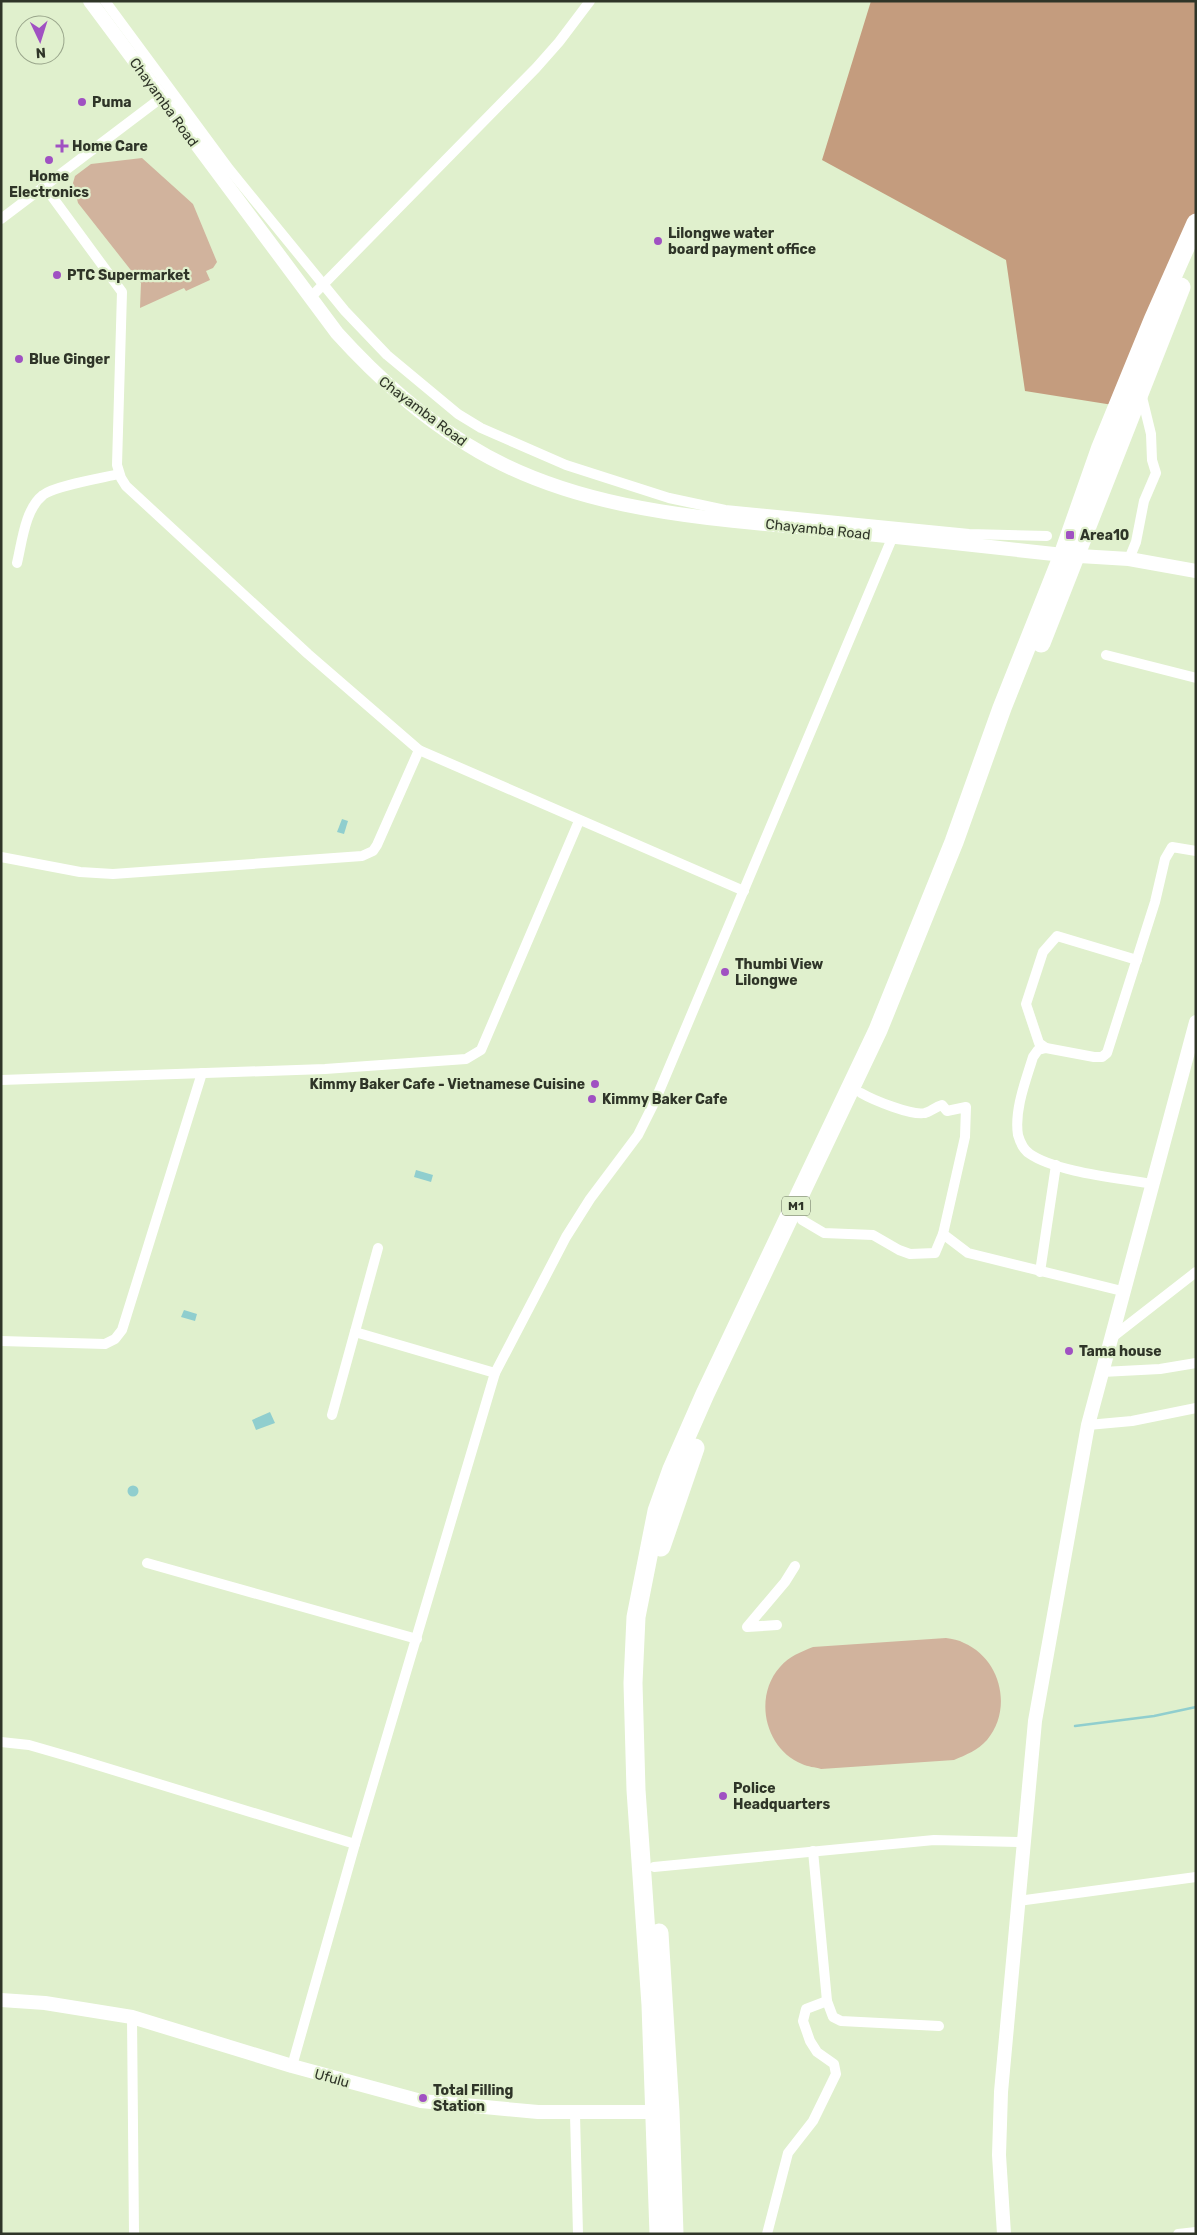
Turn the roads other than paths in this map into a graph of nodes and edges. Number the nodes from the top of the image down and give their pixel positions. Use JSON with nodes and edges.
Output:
{"nodes":[{"id":1,"x":90,"y":1,"type":"edge"},
{"id":2,"x":105,"y":1,"type":"edge"},
{"id":3,"x":590,"y":1,"type":"edge"},
{"id":4,"x":161,"y":98,"type":"junction"},
{"id":5,"x":45,"y":187,"type":"junction"},
{"id":6,"x":1,"y":219,"type":"edge"},
{"id":7,"x":1196,"y":223,"type":"edge"},
{"id":8,"x":1196,"y":251,"type":"edge"},
{"id":9,"x":325,"y":285,"type":"junction"},
{"id":10,"x":310,"y":298,"type":"junction"},
{"id":11,"x":1140,"y":390,"type":"junction"},
{"id":12,"x":119,"y":474,"type":"junction"},
{"id":13,"x":893,"y":536,"type":"junction"},
{"id":14,"x":1047,"y":536,"type":"dead end"},
{"id":15,"x":1070,"y":555,"type":"junction"},
{"id":16,"x":1129,"y":559,"type":"junction"},
{"id":17,"x":17,"y":563,"type":"dead end"},
{"id":18,"x":1196,"y":571,"type":"edge"},
{"id":19,"x":1106,"y":655,"type":"dead end"},
{"id":20,"x":1196,"y":678,"type":"edge"},
{"id":21,"x":419,"y":750,"type":"junction"},
{"id":22,"x":580,"y":821,"type":"junction"},
{"id":23,"x":1196,"y":851,"type":"edge"},
{"id":24,"x":1,"y":857,"type":"edge"},
{"id":25,"x":744,"y":891,"type":"junction"},
{"id":26,"x":1137,"y":960,"type":"junction"},
{"id":27,"x":1196,"y":1022,"type":"edge"},
{"id":28,"x":1046,"y":1048,"type":"junction"},
{"id":29,"x":202,"y":1073,"type":"junction"},
{"id":30,"x":1,"y":1080,"type":"edge"},
{"id":31,"x":861,"y":1093,"type":"junction"},
{"id":32,"x":1056,"y":1166,"type":"junction"},
{"id":33,"x":1152,"y":1184,"type":"junction"},
{"id":34,"x":802,"y":1220,"type":"junction"},
{"id":35,"x":943,"y":1234,"type":"junction"},
{"id":36,"x":378,"y":1248,"type":"dead end"},
{"id":37,"x":1040,"y":1272,"type":"junction"},
{"id":38,"x":1196,"y":1272,"type":"edge"},
{"id":39,"x":1122,"y":1291,"type":"junction"},
{"id":40,"x":356,"y":1332,"type":"junction"},
{"id":41,"x":1110,"y":1340,"type":"junction"},
{"id":42,"x":1,"y":1341,"type":"edge"},
{"id":43,"x":1196,"y":1363,"type":"edge"},
{"id":44,"x":1102,"y":1372,"type":"junction"},
{"id":45,"x":496,"y":1373,"type":"junction"},
{"id":46,"x":1196,"y":1408,"type":"edge"},
{"id":47,"x":332,"y":1416,"type":"dead end"},
{"id":48,"x":1088,"y":1425,"type":"junction"},
{"id":49,"x":147,"y":1563,"type":"dead end"},
{"id":50,"x":795,"y":1566,"type":"dead end"},
{"id":51,"x":777,"y":1625,"type":"dead end"},
{"id":52,"x":417,"y":1639,"type":"junction"},
{"id":53,"x":1,"y":1742,"type":"edge"},
{"id":54,"x":1023,"y":1842,"type":"junction"},
{"id":55,"x":355,"y":1844,"type":"junction"},
{"id":56,"x":813,"y":1852,"type":"junction"},
{"id":57,"x":654,"y":1867,"type":"junction"},
{"id":58,"x":1196,"y":1878,"type":"edge"},
{"id":59,"x":1018,"y":1901,"type":"junction"},
{"id":60,"x":1,"y":2000,"type":"edge"},
{"id":61,"x":827,"y":2001,"type":"junction"},
{"id":62,"x":132,"y":2017,"type":"junction"},
{"id":63,"x":939,"y":2026,"type":"dead end"},
{"id":64,"x":292,"y":2066,"type":"junction"},
{"id":65,"x":663,"y":2112,"type":"junction"},
{"id":66,"x":575,"y":2114,"type":"junction"},
{"id":67,"x":1196,"y":2232,"type":"edge"},
{"id":68,"x":134,"y":2234,"type":"edge"},
{"id":69,"x":578,"y":2234,"type":"edge"},
{"id":70,"x":659,"y":2234,"type":"edge"},
{"id":71,"x":674,"y":2234,"type":"edge"},
{"id":72,"x":767,"y":2234,"type":"edge"},
{"id":73,"x":1004,"y":2234,"type":"edge"},
{"id":74,"x":1178,"y":2234,"type":"edge"}],
"edges":[{"from":1,"to":4,"type":"street","name":"Chayamba Road"},
{"from":2,"to":9,"type":"street"},
{"from":3,"to":9,"type":"street"},
{"from":4,"to":5,"type":"street"},
{"from":4,"to":10,"type":"street","name":"Chayamba Road"},
{"from":5,"to":6,"type":"street"},
{"from":5,"to":12,"type":"street"},
{"from":7,"to":15,"type":"highway","number":"M1"},
{"from":8,"to":11,"type":"highway","number":"M1"},
{"from":9,"to":10,"type":"street"},
{"from":9,"to":14,"type":"street"},
{"from":10,"to":13,"type":"street","name":"Chayamba Road"},
{"from":11,"to":15,"type":"highway","number":"M1"},
{"from":11,"to":16,"type":"street"},
{"from":12,"to":17,"type":"street"},
{"from":12,"to":21,"type":"street"},
{"from":13,"to":15,"type":"street","name":"Chayamba Road"},
{"from":13,"to":25,"type":"street"},
{"from":15,"to":16,"type":"street","name":"Chayamba Road"},
{"from":15,"to":31,"type":"highway","number":"M1"},
{"from":15,"to":65,"type":"highway","number":"M1"},
{"from":16,"to":18,"type":"street","name":"Chayamba Road"},
{"from":19,"to":20,"type":"street"},
{"from":21,"to":22,"type":"street"},
{"from":21,"to":24,"type":"street"},
{"from":22,"to":25,"type":"street"},
{"from":22,"to":29,"type":"street"},
{"from":23,"to":26,"type":"street"},
{"from":25,"to":45,"type":"street"},
{"from":26,"to":28,"type":"street"},
{"from":26,"to":28,"type":"street"},
{"from":27,"to":33,"type":"street"},
{"from":28,"to":32,"type":"street"},
{"from":29,"to":30,"type":"street"},
{"from":29,"to":42,"type":"street"},
{"from":31,"to":34,"type":"highway","number":"M1"},
{"from":31,"to":35,"type":"street"},
{"from":32,"to":33,"type":"street"},
{"from":32,"to":37,"type":"street"},
{"from":33,"to":39,"type":"street"},
{"from":34,"to":35,"type":"street"},
{"from":34,"to":57,"type":"highway","number":"M1"},
{"from":35,"to":37,"type":"street"},
{"from":36,"to":40,"type":"street"},
{"from":37,"to":39,"type":"street"},
{"from":38,"to":41,"type":"street"},
{"from":39,"to":41,"type":"street"},
{"from":40,"to":45,"type":"street"},
{"from":40,"to":47,"type":"street"},
{"from":41,"to":44,"type":"street"},
{"from":43,"to":44,"type":"street"},
{"from":44,"to":48,"type":"street"},
{"from":45,"to":52,"type":"street"},
{"from":46,"to":48,"type":"street"},
{"from":48,"to":54,"type":"street"},
{"from":49,"to":52,"type":"street"},
{"from":50,"to":51,"type":"street"},
{"from":52,"to":55,"type":"street"},
{"from":53,"to":55,"type":"street"},
{"from":54,"to":56,"type":"street"},
{"from":54,"to":59,"type":"street"},
{"from":55,"to":64,"type":"street"},
{"from":56,"to":57,"type":"street"},
{"from":56,"to":61,"type":"street"},
{"from":57,"to":65,"type":"highway","number":"M1"},
{"from":58,"to":59,"type":"street"},
{"from":59,"to":73,"type":"street"},
{"from":60,"to":62,"type":"street","name":"Ufulu"},
{"from":61,"to":63,"type":"street"},
{"from":61,"to":72,"type":"street"},
{"from":62,"to":64,"type":"street","name":"Ufulu"},
{"from":62,"to":68,"type":"street"},
{"from":64,"to":66,"type":"street","name":"Ufulu"},
{"from":65,"to":66,"type":"street","name":"Ufulu"},
{"from":65,"to":70,"type":"highway","number":"M1"},
{"from":65,"to":71,"type":"highway","number":"M1"},
{"from":66,"to":69,"type":"street"},
{"from":67,"to":74,"type":"street"}]}
